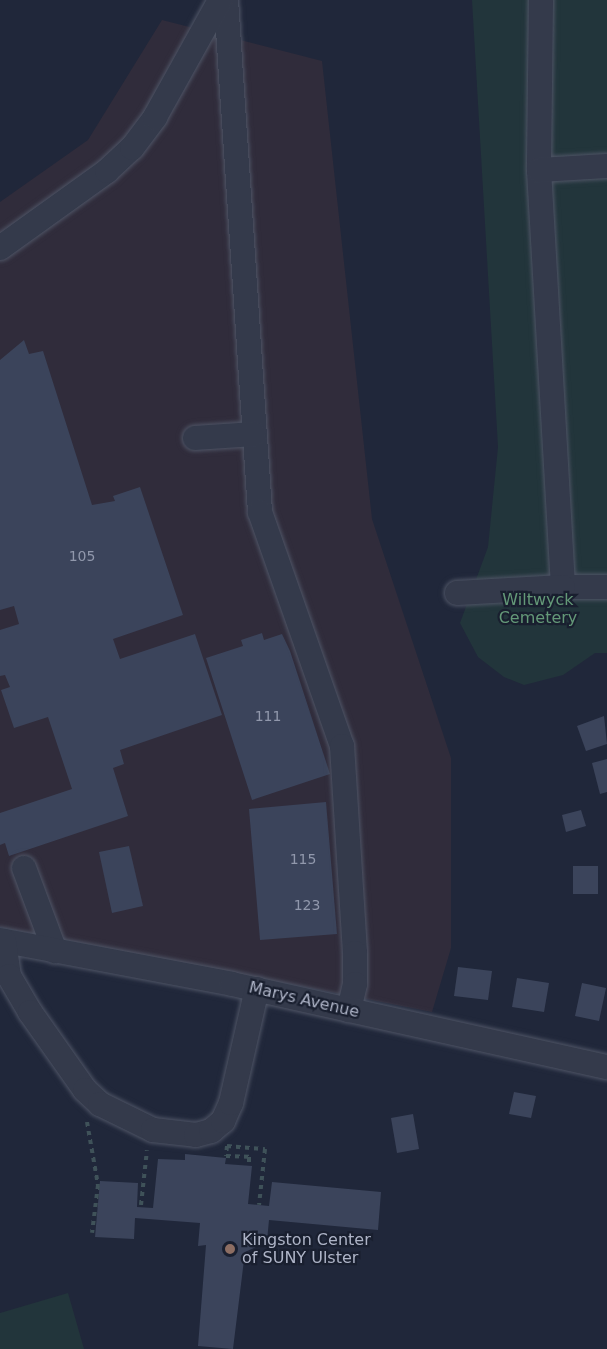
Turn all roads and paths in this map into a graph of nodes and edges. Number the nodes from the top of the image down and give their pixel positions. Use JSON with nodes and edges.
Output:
{"nodes":[{"id":1,"x":220,"y":0,"type":"edge"},
{"id":2,"x":226,"y":0,"type":"edge"},
{"id":3,"x":541,"y":0,"type":"edge"},
{"id":4,"x":607,"y":166,"type":"edge"},
{"id":5,"x":539,"y":170,"type":"junction"},
{"id":6,"x":0,"y":248,"type":"edge"},
{"id":7,"x":254,"y":434,"type":"junction"},
{"id":8,"x":195,"y":438,"type":"dead end"},
{"id":9,"x":563,"y":587,"type":"junction"},
{"id":10,"x":607,"y":588,"type":"edge"},
{"id":11,"x":458,"y":593,"type":"dead end"},
{"id":12,"x":24,"y":868,"type":"dead end"},
{"id":13,"x":2,"y":940,"type":"edge"},
{"id":14,"x":55,"y":951,"type":"junction"},
{"id":15,"x":257,"y":989,"type":"junction"},
{"id":16,"x":349,"y":1010,"type":"junction"},
{"id":17,"x":607,"y":1067,"type":"edge"},
{"id":18,"x":87,"y":1116,"type":"dead end"},
{"id":19,"x":148,"y":1143,"type":"dead end"},
{"id":20,"x":249,"y":1167,"type":"dead end"},
{"id":21,"x":141,"y":1205,"type":"dead end"},
{"id":22,"x":259,"y":1205,"type":"dead end"},
{"id":23,"x":92,"y":1233,"type":"dead end"}],
"edges":[{"from":1,"to":6,"type":"street"},
{"from":2,"to":7,"type":"street"},
{"from":3,"to":5,"type":"street"},
{"from":4,"to":5,"type":"street"},
{"from":5,"to":9,"type":"street"},
{"from":7,"to":8,"type":"street"},
{"from":7,"to":16,"type":"street"},
{"from":9,"to":10,"type":"street"},
{"from":9,"to":11,"type":"street"},
{"from":12,"to":14,"type":"street"},
{"from":13,"to":14,"type":"street","name":"Marys Avenue"},
{"from":13,"to":15,"type":"street"},
{"from":14,"to":15,"type":"street","name":"Marys Avenue"},
{"from":15,"to":16,"type":"street","name":"Marys Avenue"},
{"from":16,"to":17,"type":"street","name":"Marys Avenue"},
{"from":18,"to":23,"type":"path"},
{"from":19,"to":21,"type":"path"},
{"from":20,"to":22,"type":"path"}]}
